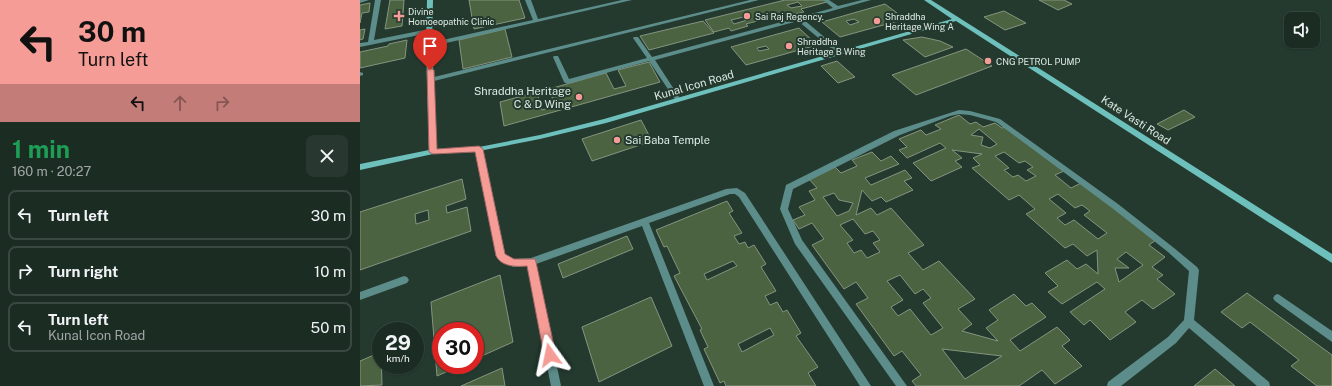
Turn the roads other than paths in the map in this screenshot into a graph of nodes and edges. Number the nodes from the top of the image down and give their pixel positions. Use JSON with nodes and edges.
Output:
{"nodes":[{"id":1,"x":366,"y":0,"type":"edge"},
{"id":2,"x":378,"y":0,"type":"edge"},
{"id":3,"x":430,"y":0,"type":"edge"},
{"id":4,"x":528,"y":0,"type":"edge"},
{"id":5,"x":629,"y":0,"type":"edge"},
{"id":6,"x":756,"y":0,"type":"edge"},
{"id":7,"x":826,"y":0,"type":"edge"},
{"id":8,"x":868,"y":0,"type":"edge"},
{"id":9,"x":927,"y":0,"type":"edge"},
{"id":10,"x":360,"y":1,"type":"edge"},
{"id":11,"x":837,"y":8,"type":"junction"},
{"id":12,"x":799,"y":19,"type":"junction"},
{"id":13,"x":957,"y":19,"type":"junction"},
{"id":14,"x":536,"y":21,"type":"junction"},
{"id":15,"x":429,"y":31,"type":"junction"},
{"id":16,"x":636,"y":38,"type":"dead end"},
{"id":17,"x":371,"y":43,"type":"junction"},
{"id":18,"x":360,"y":45,"type":"edge"},
{"id":19,"x":429,"y":45,"type":"junction"},
{"id":20,"x":840,"y":53,"type":"junction"},
{"id":21,"x":556,"y":57,"type":"dead end"},
{"id":22,"x":651,"y":58,"type":"junction"},
{"id":23,"x":430,"y":80,"type":"junction"},
{"id":24,"x":678,"y":100,"type":"junction"},
{"id":25,"x":479,"y":149,"type":"junction"},
{"id":26,"x":433,"y":152,"type":"junction"},
{"id":27,"x":360,"y":167,"type":"edge"},
{"id":28,"x":644,"y":222,"type":"junction"},
{"id":29,"x":1332,"y":259,"type":"edge"},
{"id":30,"x":531,"y":262,"type":"junction"},
{"id":31,"x":404,"y":280,"type":"dead end"},
{"id":32,"x":360,"y":296,"type":"edge"},
{"id":33,"x":1278,"y":298,"type":"dead end"},
{"id":34,"x":1189,"y":322,"type":"junction"},
{"id":35,"x":1332,"y":337,"type":"edge"},
{"id":36,"x":556,"y":386,"type":"edge"},
{"id":37,"x":710,"y":386,"type":"edge"},
{"id":38,"x":866,"y":386,"type":"edge"},
{"id":39,"x":902,"y":386,"type":"edge"},
{"id":40,"x":1112,"y":386,"type":"edge"},
{"id":41,"x":1266,"y":386,"type":"edge"}],
"edges":[{"from":1,"to":10,"type":"street"},
{"from":2,"to":17,"type":"street"},
{"from":3,"to":15,"type":"street"},
{"from":4,"to":14,"type":"street"},
{"from":5,"to":14,"type":"street"},
{"from":6,"to":23,"type":"street"},
{"from":7,"to":11,"type":"street"},
{"from":8,"to":11,"type":"street"},
{"from":9,"to":13,"type":"street","name":"Kate Vasti Road"},
{"from":11,"to":12,"type":"street"},
{"from":12,"to":20,"type":"street"},
{"from":12,"to":22,"type":"street"},
{"from":13,"to":20,"type":"street","name":"Kunal Icon Road"},
{"from":13,"to":29,"type":"street","name":"Kate Vasti Road"},
{"from":14,"to":19,"type":"street"},
{"from":15,"to":17,"type":"street"},
{"from":15,"to":19,"type":"street"},
{"from":16,"to":22,"type":"street"},
{"from":17,"to":18,"type":"street"},
{"from":19,"to":23,"type":"street"},
{"from":20,"to":24,"type":"street","name":"Kunal Icon Road"},
{"from":21,"to":22,"type":"street"},
{"from":22,"to":24,"type":"street"},
{"from":23,"to":26,"type":"street"},
{"from":24,"to":25,"type":"street","name":"Kunal Icon Road"},
{"from":25,"to":26,"type":"street","name":"Kunal Icon Road"},
{"from":25,"to":30,"type":"street"},
{"from":26,"to":27,"type":"street","name":"Kunal Icon Road"},
{"from":28,"to":30,"type":"street"},
{"from":28,"to":37,"type":"street"},
{"from":28,"to":38,"type":"street"},
{"from":30,"to":36,"type":"street"},
{"from":31,"to":32,"type":"street"},
{"from":33,"to":35,"type":"street"},
{"from":34,"to":39,"type":"street"},
{"from":34,"to":40,"type":"street"},
{"from":34,"to":41,"type":"street"}]}
